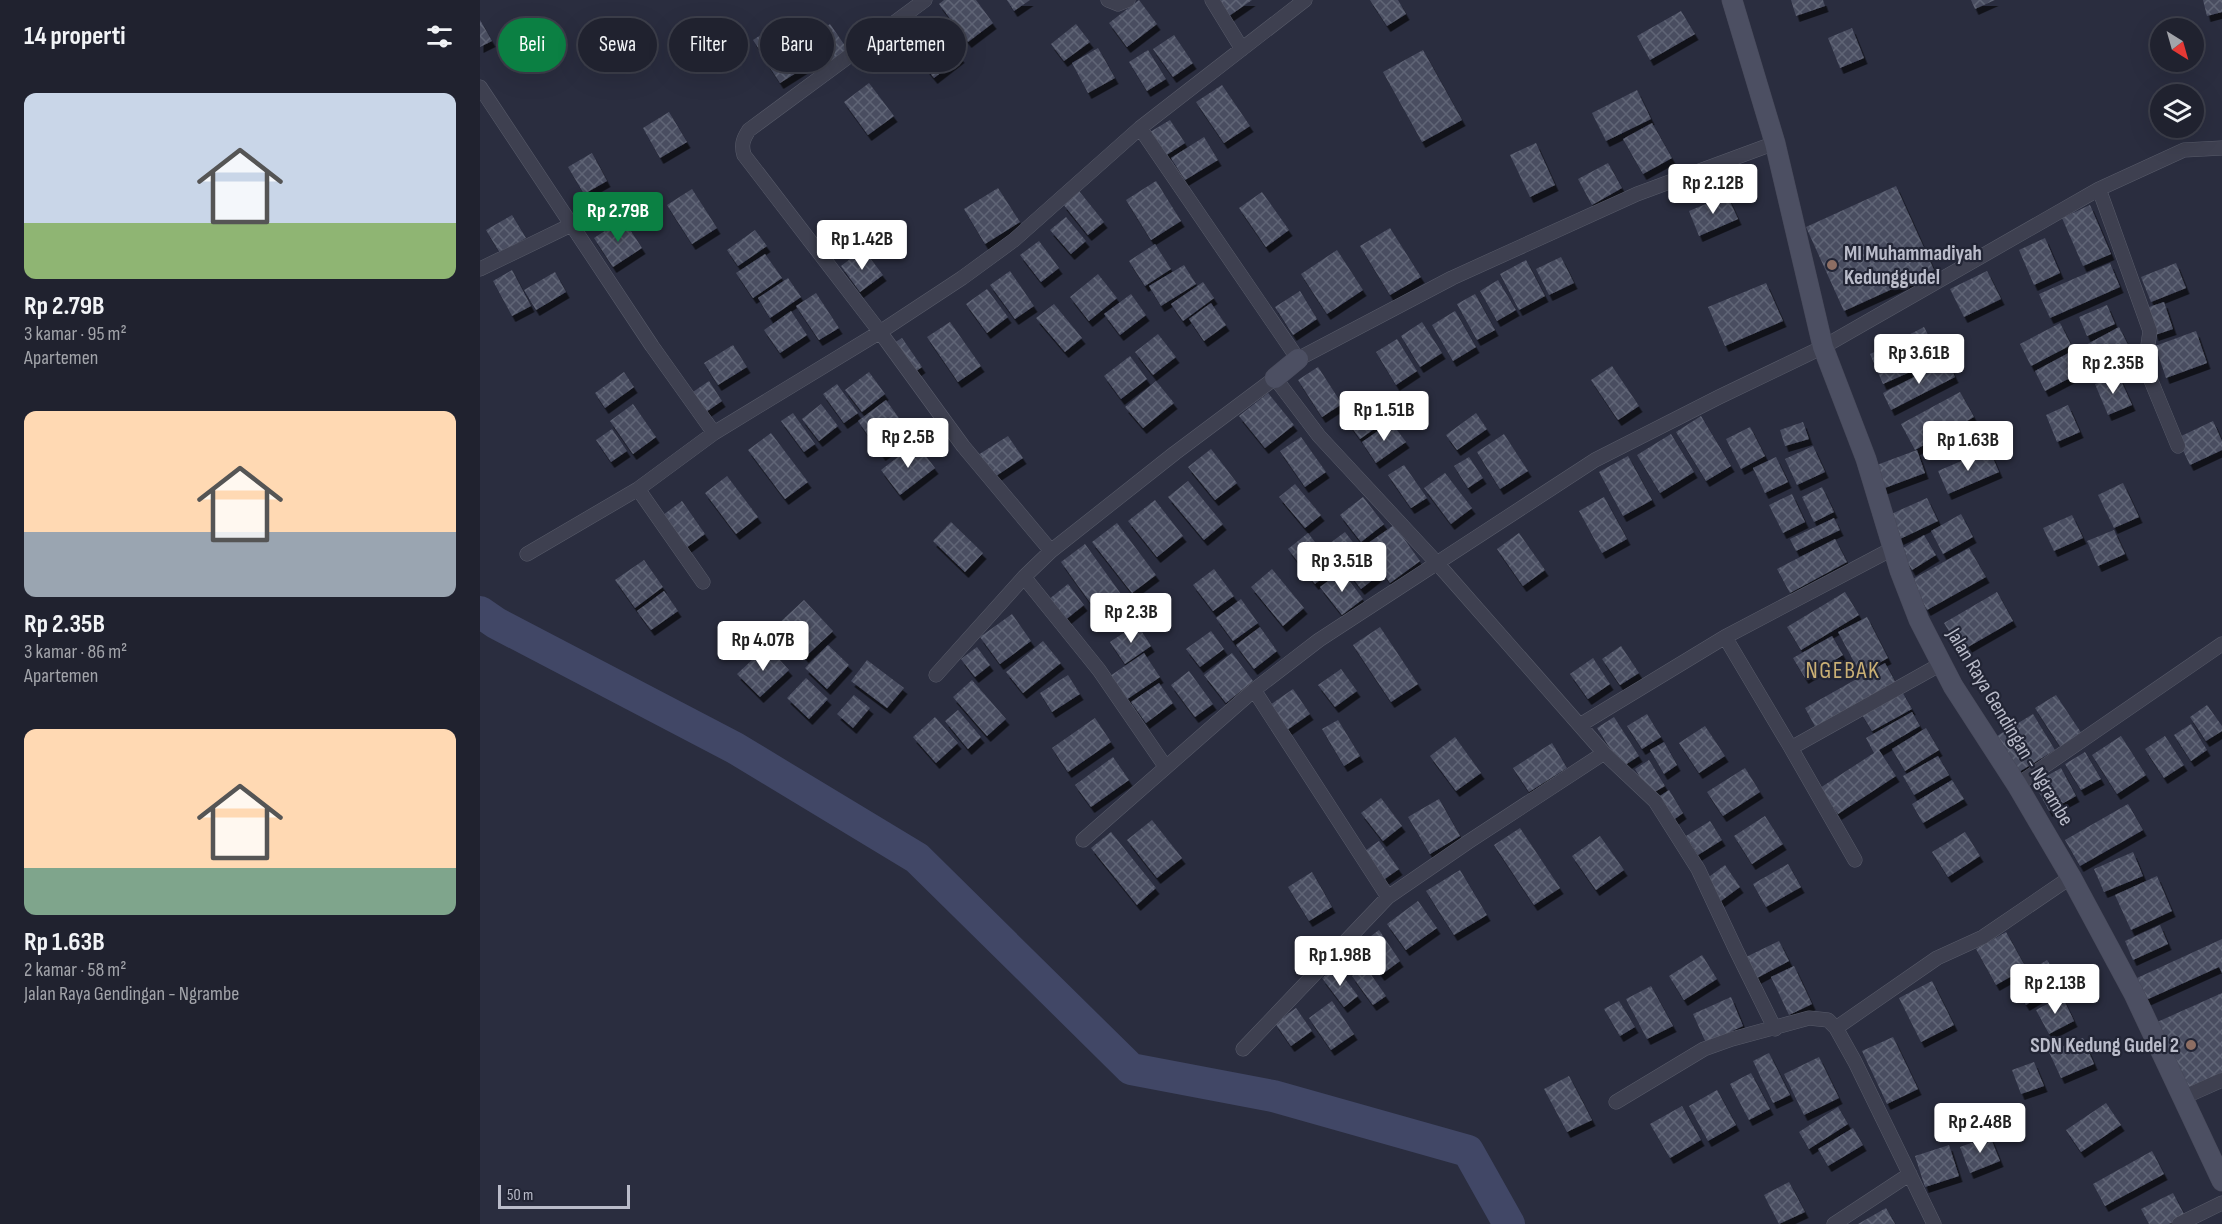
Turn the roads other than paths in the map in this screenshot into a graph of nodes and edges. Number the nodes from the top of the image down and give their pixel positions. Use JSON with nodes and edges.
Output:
{"nodes":[{"id":1,"x":924,"y":0,"type":"edge"},
{"id":2,"x":1108,"y":0,"type":"edge"},
{"id":3,"x":1128,"y":0,"type":"edge"},
{"id":4,"x":1212,"y":0,"type":"edge"},
{"id":5,"x":1305,"y":0,"type":"edge"},
{"id":6,"x":1732,"y":0,"type":"edge"},
{"id":7,"x":1242,"y":49,"type":"junction"},
{"id":8,"x":480,"y":87,"type":"edge"},
{"id":9,"x":1140,"y":128,"type":"junction"},
{"id":10,"x":1775,"y":143,"type":"junction"},
{"id":11,"x":2222,"y":148,"type":"edge"},
{"id":12,"x":2099,"y":189,"type":"junction"},
{"id":13,"x":571,"y":225,"type":"junction"},
{"id":14,"x":480,"y":269,"type":"edge"},
{"id":15,"x":880,"y":332,"type":"junction"},
{"id":16,"x":1823,"y":347,"type":"junction"},
{"id":17,"x":1298,"y":359,"type":"junction"},
{"id":18,"x":1275,"y":378,"type":"junction"},
{"id":19,"x":714,"y":433,"type":"junction"},
{"id":20,"x":2178,"y":446,"type":"dead end"},
{"id":21,"x":638,"y":489,"type":"junction"},
{"id":22,"x":1892,"y":549,"type":"junction"},
{"id":23,"x":1051,"y":551,"type":"junction"},
{"id":24,"x":527,"y":554,"type":"dead end"},
{"id":25,"x":1437,"y":563,"type":"junction"},
{"id":26,"x":1024,"y":577,"type":"junction"},
{"id":27,"x":703,"y":582,"type":"dead end"},
{"id":28,"x":1725,"y":637,"type":"junction"},
{"id":29,"x":2222,"y":644,"type":"edge"},
{"id":30,"x":1941,"y":664,"type":"junction"},
{"id":31,"x":936,"y":675,"type":"dead end"},
{"id":32,"x":1254,"y":690,"type":"junction"},
{"id":33,"x":1580,"y":725,"type":"junction"},
{"id":34,"x":1791,"y":747,"type":"junction"},
{"id":35,"x":1604,"y":753,"type":"junction"},
{"id":36,"x":1166,"y":766,"type":"junction"},
{"id":37,"x":2016,"y":785,"type":"junction"},
{"id":38,"x":1083,"y":840,"type":"dead end"},
{"id":39,"x":1855,"y":860,"type":"dead end"},
{"id":40,"x":2071,"y":877,"type":"junction"},
{"id":41,"x":1388,"y":897,"type":"junction"},
{"id":42,"x":1836,"y":1028,"type":"junction"},
{"id":43,"x":1775,"y":1029,"type":"junction"},
{"id":44,"x":1243,"y":1049,"type":"dead end"},
{"id":45,"x":2222,"y":1080,"type":"edge"},
{"id":46,"x":2184,"y":1097,"type":"junction"},
{"id":47,"x":1616,"y":1102,"type":"dead end"},
{"id":48,"x":1910,"y":1174,"type":"junction"},
{"id":49,"x":2222,"y":1181,"type":"edge"},
{"id":50,"x":2222,"y":1203,"type":"edge"},
{"id":51,"x":1834,"y":1224,"type":"edge"},
{"id":52,"x":1934,"y":1224,"type":"edge"},
{"id":53,"x":2180,"y":1224,"type":"edge"}],
"edges":[{"from":1,"to":15,"type":"street"},
{"from":2,"to":3,"type":"street"},
{"from":4,"to":7,"type":"street"},
{"from":5,"to":7,"type":"street"},
{"from":6,"to":10,"type":"main road","name":"Jalan Raya Gendingan - Ngrambe"},
{"from":7,"to":9,"type":"street"},
{"from":8,"to":13,"type":"street"},
{"from":9,"to":15,"type":"street"},
{"from":9,"to":17,"type":"street"},
{"from":10,"to":16,"type":"main road","name":"Jalan Raya Gendingan - Ngrambe"},
{"from":10,"to":17,"type":"street"},
{"from":11,"to":12,"type":"street"},
{"from":12,"to":16,"type":"street"},
{"from":12,"to":20,"type":"street"},
{"from":13,"to":14,"type":"street"},
{"from":13,"to":19,"type":"street"},
{"from":15,"to":19,"type":"street"},
{"from":15,"to":23,"type":"street"},
{"from":16,"to":22,"type":"main road","name":"Jalan Raya Gendingan - Ngrambe"},
{"from":16,"to":25,"type":"street"},
{"from":17,"to":18,"type":"main road"},
{"from":18,"to":23,"type":"street"},
{"from":18,"to":25,"type":"street"},
{"from":19,"to":21,"type":"street"},
{"from":21,"to":24,"type":"street"},
{"from":21,"to":27,"type":"street"},
{"from":22,"to":28,"type":"street"},
{"from":22,"to":30,"type":"main road","name":"Jalan Raya Gendingan - Ngrambe"},
{"from":23,"to":26,"type":"street"},
{"from":25,"to":32,"type":"street"},
{"from":25,"to":33,"type":"street"},
{"from":26,"to":31,"type":"street"},
{"from":26,"to":36,"type":"street"},
{"from":28,"to":33,"type":"street"},
{"from":28,"to":34,"type":"street"},
{"from":29,"to":37,"type":"street"},
{"from":30,"to":34,"type":"street"},
{"from":30,"to":37,"type":"main road","name":"Jalan Raya Gendingan - Ngrambe"},
{"from":32,"to":36,"type":"street"},
{"from":32,"to":41,"type":"street"},
{"from":33,"to":35,"type":"street"},
{"from":34,"to":39,"type":"street"},
{"from":35,"to":41,"type":"street"},
{"from":35,"to":43,"type":"street"},
{"from":36,"to":38,"type":"street"},
{"from":37,"to":40,"type":"main road","name":"Jalan Raya Gendingan - Ngrambe"},
{"from":40,"to":42,"type":"street"},
{"from":40,"to":46,"type":"main road","name":"Jalan Raya Gendingan - Ngrambe"},
{"from":41,"to":44,"type":"street"},
{"from":42,"to":43,"type":"street"},
{"from":42,"to":48,"type":"street"},
{"from":43,"to":47,"type":"street"},
{"from":45,"to":46,"type":"street"},
{"from":46,"to":49,"type":"main road","name":"Jalan Raya Gendingan - Ngrambe"},
{"from":48,"to":51,"type":"street"},
{"from":48,"to":52,"type":"street"},
{"from":50,"to":53,"type":"street"}]}
